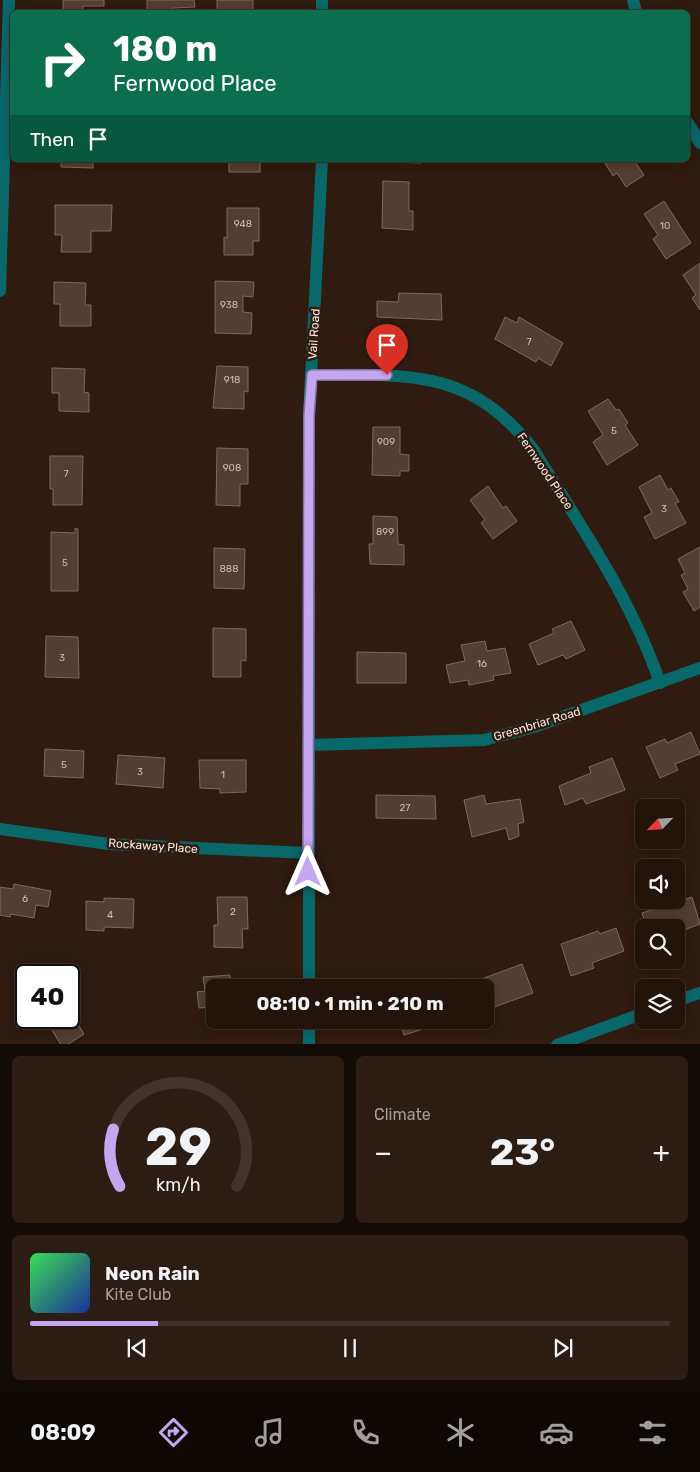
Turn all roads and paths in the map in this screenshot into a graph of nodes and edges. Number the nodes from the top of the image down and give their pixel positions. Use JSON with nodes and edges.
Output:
{"nodes":[{"id":1,"x":9,"y":0,"type":"edge"},
{"id":2,"x":10,"y":69,"type":"edge"},
{"id":3,"x":690,"y":126,"type":"edge"},
{"id":4,"x":700,"y":143,"type":"edge"},
{"id":5,"x":322,"y":162,"type":"edge"},
{"id":6,"x":0,"y":291,"type":"edge"},
{"id":7,"x":312,"y":375,"type":"junction"},
{"id":8,"x":700,"y":668,"type":"edge"},
{"id":9,"x":660,"y":683,"type":"junction"},
{"id":10,"x":308,"y":745,"type":"junction"},
{"id":11,"x":0,"y":829,"type":"edge"},
{"id":12,"x":308,"y":853,"type":"junction"},
{"id":13,"x":309,"y":979,"type":"edge"},
{"id":14,"x":700,"y":993,"type":"edge"},
{"id":15,"x":685,"y":998,"type":"edge"},
{"id":16,"x":635,"y":1016,"type":"edge"},
{"id":17,"x":309,"y":1029,"type":"edge"},
{"id":18,"x":309,"y":1044,"type":"edge"},
{"id":19,"x":557,"y":1044,"type":"edge"}],
"edges":[{"from":1,"to":2,"type":"street"},
{"from":2,"to":6,"type":"street"},
{"from":3,"to":4,"type":"street"},
{"from":5,"to":7,"type":"street","name":"Vail Road"},
{"from":7,"to":9,"type":"street","name":"Fernwood Place"},
{"from":7,"to":10,"type":"street","name":"Vail Road"},
{"from":8,"to":9,"type":"street","name":"Greenbriar Road"},
{"from":9,"to":10,"type":"street","name":"Greenbriar Road"},
{"from":10,"to":12,"type":"street","name":"Vail Road"},
{"from":11,"to":12,"type":"street","name":"Rockaway Place"},
{"from":12,"to":13,"type":"street","name":"Vail Road"},
{"from":14,"to":15,"type":"street"},
{"from":16,"to":19,"type":"street"},
{"from":17,"to":18,"type":"street"}]}
